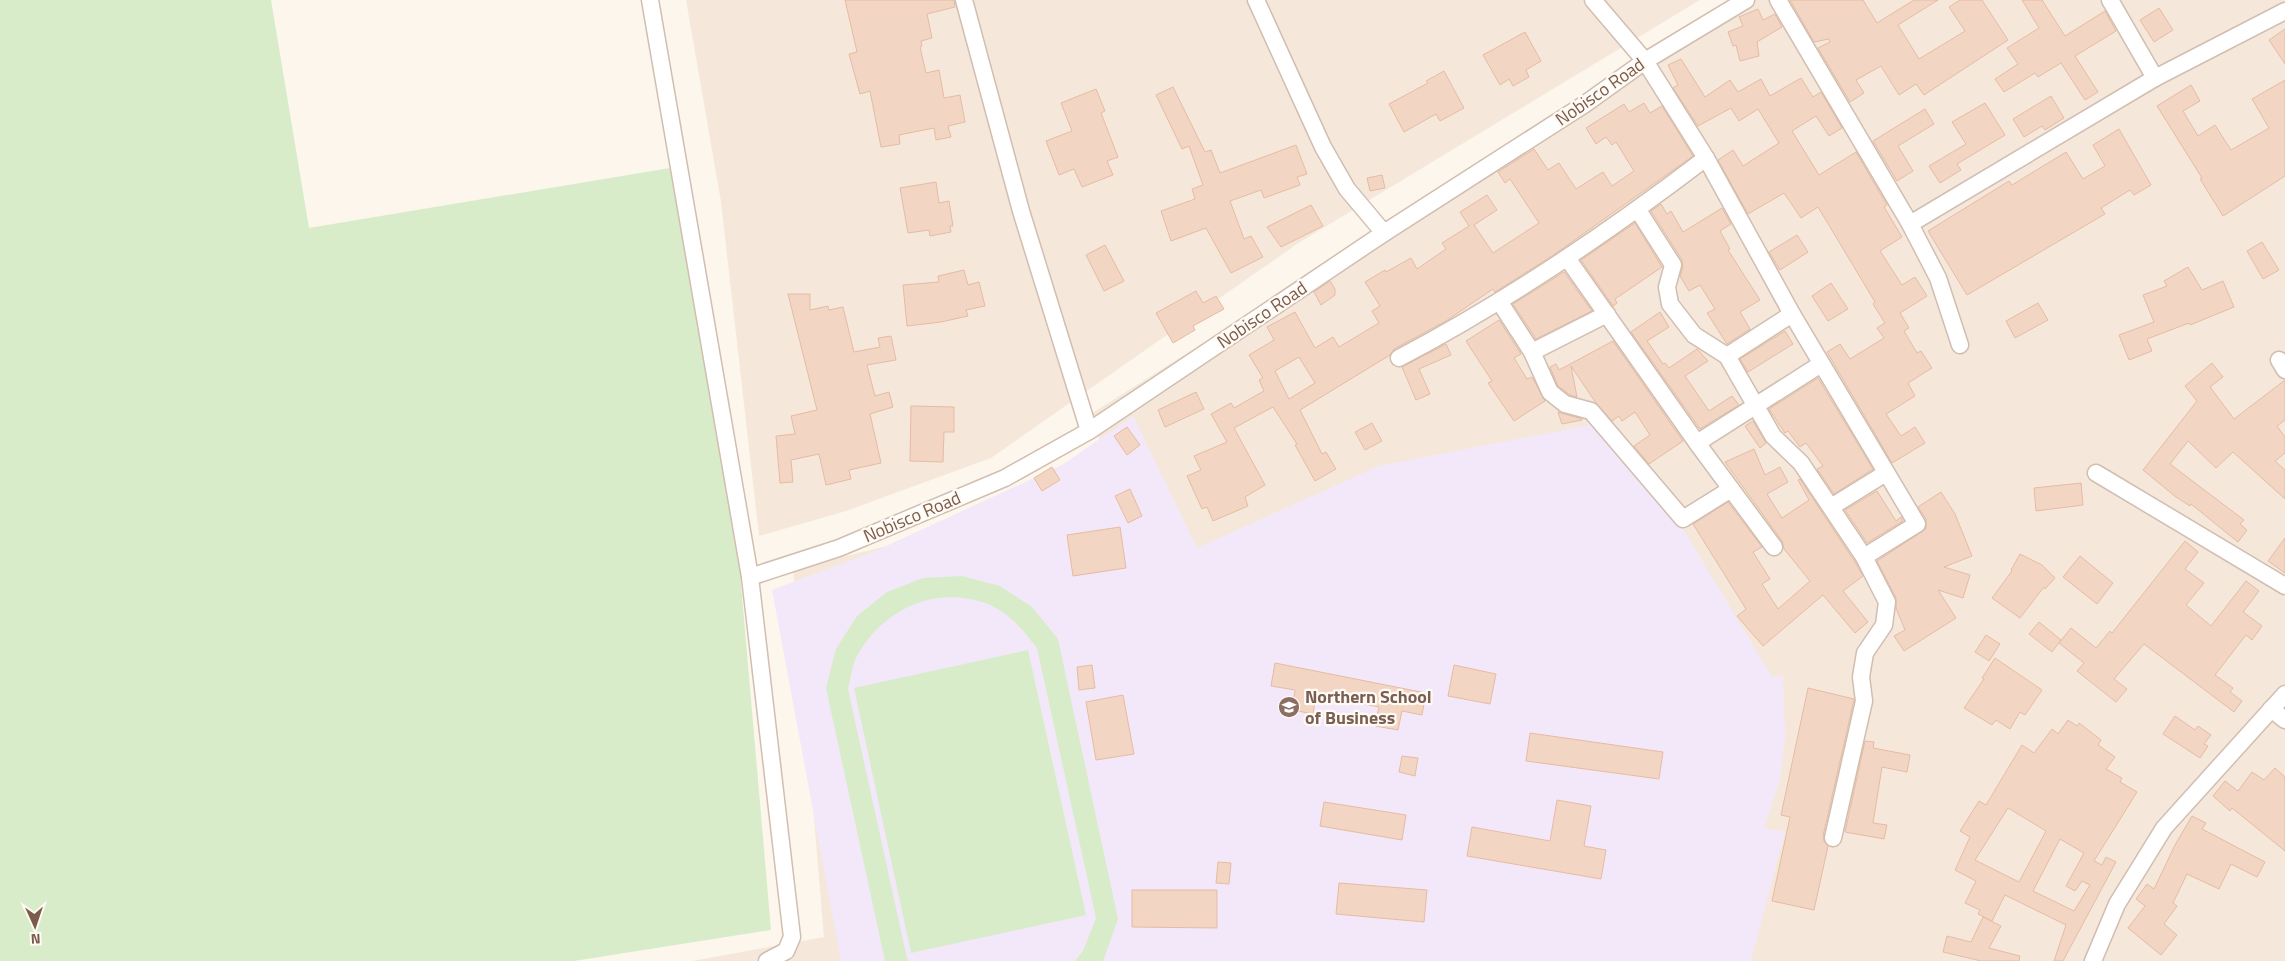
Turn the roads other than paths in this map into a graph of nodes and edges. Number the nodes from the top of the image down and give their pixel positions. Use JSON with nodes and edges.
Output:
{"nodes":[{"id":1,"x":650,"y":0,"type":"edge"},
{"id":2,"x":964,"y":0,"type":"edge"},
{"id":3,"x":1256,"y":0,"type":"edge"},
{"id":4,"x":1593,"y":0,"type":"edge"},
{"id":5,"x":1746,"y":0,"type":"edge"},
{"id":6,"x":1778,"y":0,"type":"edge"},
{"id":7,"x":2110,"y":0,"type":"edge"},
{"id":8,"x":2285,"y":11,"type":"edge"},
{"id":9,"x":1645,"y":61,"type":"junction"},
{"id":10,"x":2155,"y":78,"type":"junction"},
{"id":11,"x":1706,"y":158,"type":"junction"},
{"id":12,"x":1638,"y":210,"type":"junction"},
{"id":13,"x":1910,"y":224,"type":"junction"},
{"id":14,"x":1384,"y":233,"type":"junction"},
{"id":15,"x":1567,"y":258,"type":"junction"},
{"id":16,"x":1499,"y":301,"type":"junction"},
{"id":17,"x":1606,"y":314,"type":"junction"},
{"id":18,"x":1792,"y":314,"type":"junction"},
{"id":19,"x":1960,"y":344,"type":"dead end"},
{"id":20,"x":1532,"y":352,"type":"junction"},
{"id":21,"x":1727,"y":356,"type":"junction"},
{"id":22,"x":1399,"y":358,"type":"dead end"},
{"id":23,"x":1821,"y":364,"type":"junction"},
{"id":24,"x":1756,"y":406,"type":"junction"},
{"id":25,"x":1088,"y":431,"type":"junction"},
{"id":26,"x":1698,"y":443,"type":"junction"},
{"id":27,"x":1886,"y":473,"type":"junction"},
{"id":28,"x":2096,"y":473,"type":"dead end"},
{"id":29,"x":1731,"y":489,"type":"junction"},
{"id":30,"x":1831,"y":507,"type":"junction"},
{"id":31,"x":1774,"y":547,"type":"dead end"},
{"id":32,"x":1864,"y":557,"type":"junction"},
{"id":33,"x":750,"y":576,"type":"junction"},
{"id":34,"x":2285,"y":586,"type":"edge"},
{"id":35,"x":2285,"y":694,"type":"edge"},
{"id":36,"x":2271,"y":709,"type":"junction"},
{"id":37,"x":2285,"y":720,"type":"edge"},
{"id":38,"x":1834,"y":838,"type":"dead end"},
{"id":39,"x":767,"y":961,"type":"edge"},
{"id":40,"x":2093,"y":961,"type":"edge"}],
"edges":[{"from":1,"to":33,"type":"street"},
{"from":2,"to":25,"type":"street"},
{"from":3,"to":14,"type":"street"},
{"from":4,"to":9,"type":"street"},
{"from":5,"to":9,"type":"street","name":"Nobisco Road"},
{"from":6,"to":13,"type":"street"},
{"from":7,"to":10,"type":"street"},
{"from":8,"to":10,"type":"street"},
{"from":9,"to":11,"type":"street"},
{"from":9,"to":14,"type":"street","name":"Nobisco Road"},
{"from":10,"to":13,"type":"street"},
{"from":11,"to":12,"type":"street"},
{"from":11,"to":18,"type":"street"},
{"from":12,"to":15,"type":"street"},
{"from":12,"to":21,"type":"street"},
{"from":13,"to":19,"type":"street"},
{"from":14,"to":25,"type":"street","name":"Nobisco Road"},
{"from":15,"to":16,"type":"street"},
{"from":15,"to":17,"type":"street"},
{"from":16,"to":20,"type":"street"},
{"from":16,"to":22,"type":"street"},
{"from":17,"to":20,"type":"street"},
{"from":17,"to":26,"type":"street"},
{"from":18,"to":21,"type":"street"},
{"from":18,"to":23,"type":"street"},
{"from":20,"to":29,"type":"street"},
{"from":21,"to":24,"type":"street"},
{"from":23,"to":24,"type":"street"},
{"from":23,"to":27,"type":"street"},
{"from":24,"to":26,"type":"street"},
{"from":24,"to":30,"type":"street"},
{"from":25,"to":33,"type":"street","name":"Nobisco Road"},
{"from":26,"to":29,"type":"street"},
{"from":27,"to":30,"type":"street"},
{"from":27,"to":32,"type":"street"},
{"from":28,"to":34,"type":"street"},
{"from":29,"to":31,"type":"street"},
{"from":30,"to":32,"type":"street"},
{"from":32,"to":38,"type":"street"},
{"from":33,"to":39,"type":"street"},
{"from":35,"to":36,"type":"street"},
{"from":36,"to":37,"type":"street"},
{"from":36,"to":40,"type":"street"}]}
